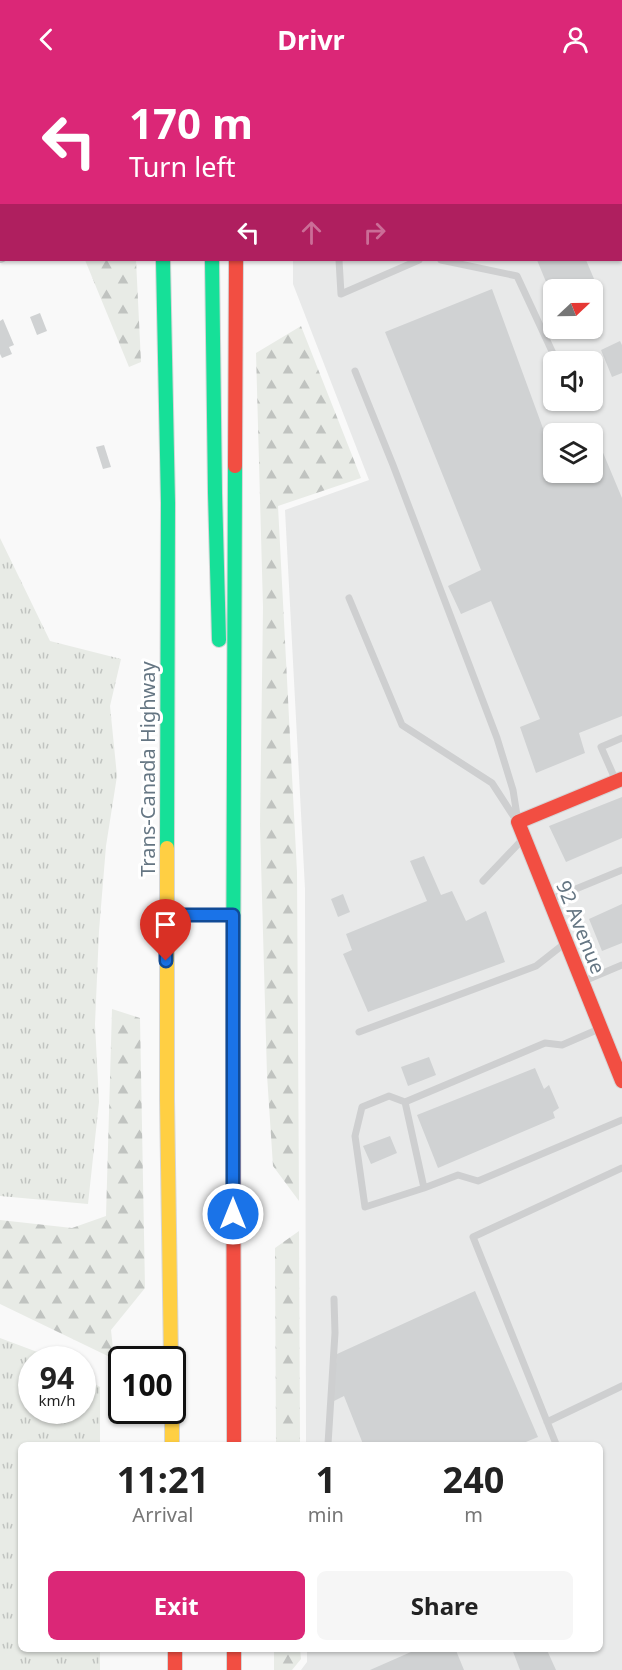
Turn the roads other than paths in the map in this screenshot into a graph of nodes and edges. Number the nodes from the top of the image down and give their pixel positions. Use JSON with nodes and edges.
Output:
{"nodes":[{"id":1,"x":163,"y":261,"type":"edge"},
{"id":2,"x":212,"y":261,"type":"edge"},
{"id":3,"x":236,"y":261,"type":"edge"},
{"id":4,"x":339,"y":261,"type":"edge"},
{"id":5,"x":417,"y":261,"type":"edge"},
{"id":6,"x":446,"y":261,"type":"edge"},
{"id":7,"x":177,"y":294,"type":"dead end"},
{"id":8,"x":552,"y":351,"type":"edge"},
{"id":9,"x":355,"y":371,"type":"dead end"},
{"id":10,"x":168,"y":503,"type":"junction"},
{"id":11,"x":349,"y":598,"type":"dead end"},
{"id":12,"x":220,"y":656,"type":"dead end"},
{"id":13,"x":221,"y":691,"type":"dead end"},
{"id":14,"x":622,"y":738,"type":"edge"},
{"id":15,"x":619,"y":780,"type":"edge"},
{"id":16,"x":518,"y":822,"type":"junction"},
{"id":17,"x":524,"y":838,"type":"junction"},
{"id":18,"x":622,"y":870,"type":"edge"},
{"id":19,"x":483,"y":881,"type":"dead end"},
{"id":20,"x":233,"y":888,"type":"junction"},
{"id":21,"x":549,"y":900,"type":"junction"},
{"id":22,"x":166,"y":915,"type":"junction"},
{"id":23,"x":233,"y":915,"type":"junction"},
{"id":24,"x":566,"y":942,"type":"junction"},
{"id":25,"x":622,"y":965,"type":"edge"},
{"id":26,"x":582,"y":982,"type":"junction"},
{"id":27,"x":601,"y":1028,"type":"junction"},
{"id":28,"x":359,"y":1032,"type":"dead end"},
{"id":29,"x":622,"y":1081,"type":"edge"},
{"id":30,"x":405,"y":1102,"type":"junction"},
{"id":31,"x":622,"y":1120,"type":"edge"},
{"id":32,"x":622,"y":1168,"type":"edge"},
{"id":33,"x":424,"y":1188,"type":"junction"},
{"id":34,"x":334,"y":1299,"type":"dead end"},
{"id":35,"x":171,"y":1346,"type":"edge"},
{"id":36,"x":622,"y":1386,"type":"edge"},
{"id":37,"x":547,"y":1422,"type":"junction"},
{"id":38,"x":172,"y":1424,"type":"edge"},
{"id":39,"x":172,"y":1442,"type":"edge"},
{"id":40,"x":234,"y":1442,"type":"edge"},
{"id":41,"x":328,"y":1442,"type":"edge"},
{"id":42,"x":555,"y":1442,"type":"edge"},
{"id":43,"x":175,"y":1652,"type":"edge"},
{"id":44,"x":234,"y":1652,"type":"edge"},
{"id":45,"x":175,"y":1670,"type":"edge"},
{"id":46,"x":234,"y":1670,"type":"edge"}],
"edges":[{"from":1,"to":10,"type":"main road","name":"Trans-Canada Highway"},
{"from":2,"to":12,"type":"main road"},
{"from":3,"to":20,"type":"main road"},
{"from":4,"to":5,"type":"lane"},
{"from":6,"to":8,"type":"lane"},
{"from":7,"to":10,"type":"main road","name":"Trans-Canada Highway"},
{"from":9,"to":16,"type":"lane"},
{"from":10,"to":22,"type":"main road","name":"Trans-Canada Highway"},
{"from":11,"to":16,"type":"lane"},
{"from":13,"to":20,"type":"main road"},
{"from":14,"to":15,"type":"lane"},
{"from":15,"to":16,"type":"main road"},
{"from":16,"to":17,"type":"main road","name":"92 Avenue"},
{"from":17,"to":19,"type":"lane"},
{"from":17,"to":21,"type":"main road","name":"92 Avenue"},
{"from":18,"to":21,"type":"lane"},
{"from":20,"to":23,"type":"main road"},
{"from":21,"to":24,"type":"main road","name":"92 Avenue"},
{"from":22,"to":23,"type":"lane"},
{"from":22,"to":35,"type":"main road","name":"Trans-Canada Highway"},
{"from":23,"to":40,"type":"main road"},
{"from":24,"to":26,"type":"main road","name":"92 Avenue"},
{"from":24,"to":28,"type":"lane"},
{"from":25,"to":26,"type":"lane"},
{"from":26,"to":27,"type":"main road","name":"92 Avenue"},
{"from":27,"to":29,"type":"main road","name":"92 Avenue"},
{"from":27,"to":30,"type":"lane"},
{"from":30,"to":33,"type":"lane"},
{"from":30,"to":33,"type":"lane"},
{"from":31,"to":33,"type":"lane"},
{"from":32,"to":37,"type":"lane"},
{"from":34,"to":41,"type":"lane"},
{"from":36,"to":37,"type":"lane"},
{"from":37,"to":42,"type":"lane"},
{"from":38,"to":39,"type":"main road"},
{"from":43,"to":45,"type":"main road"},
{"from":44,"to":46,"type":"main road"}]}
